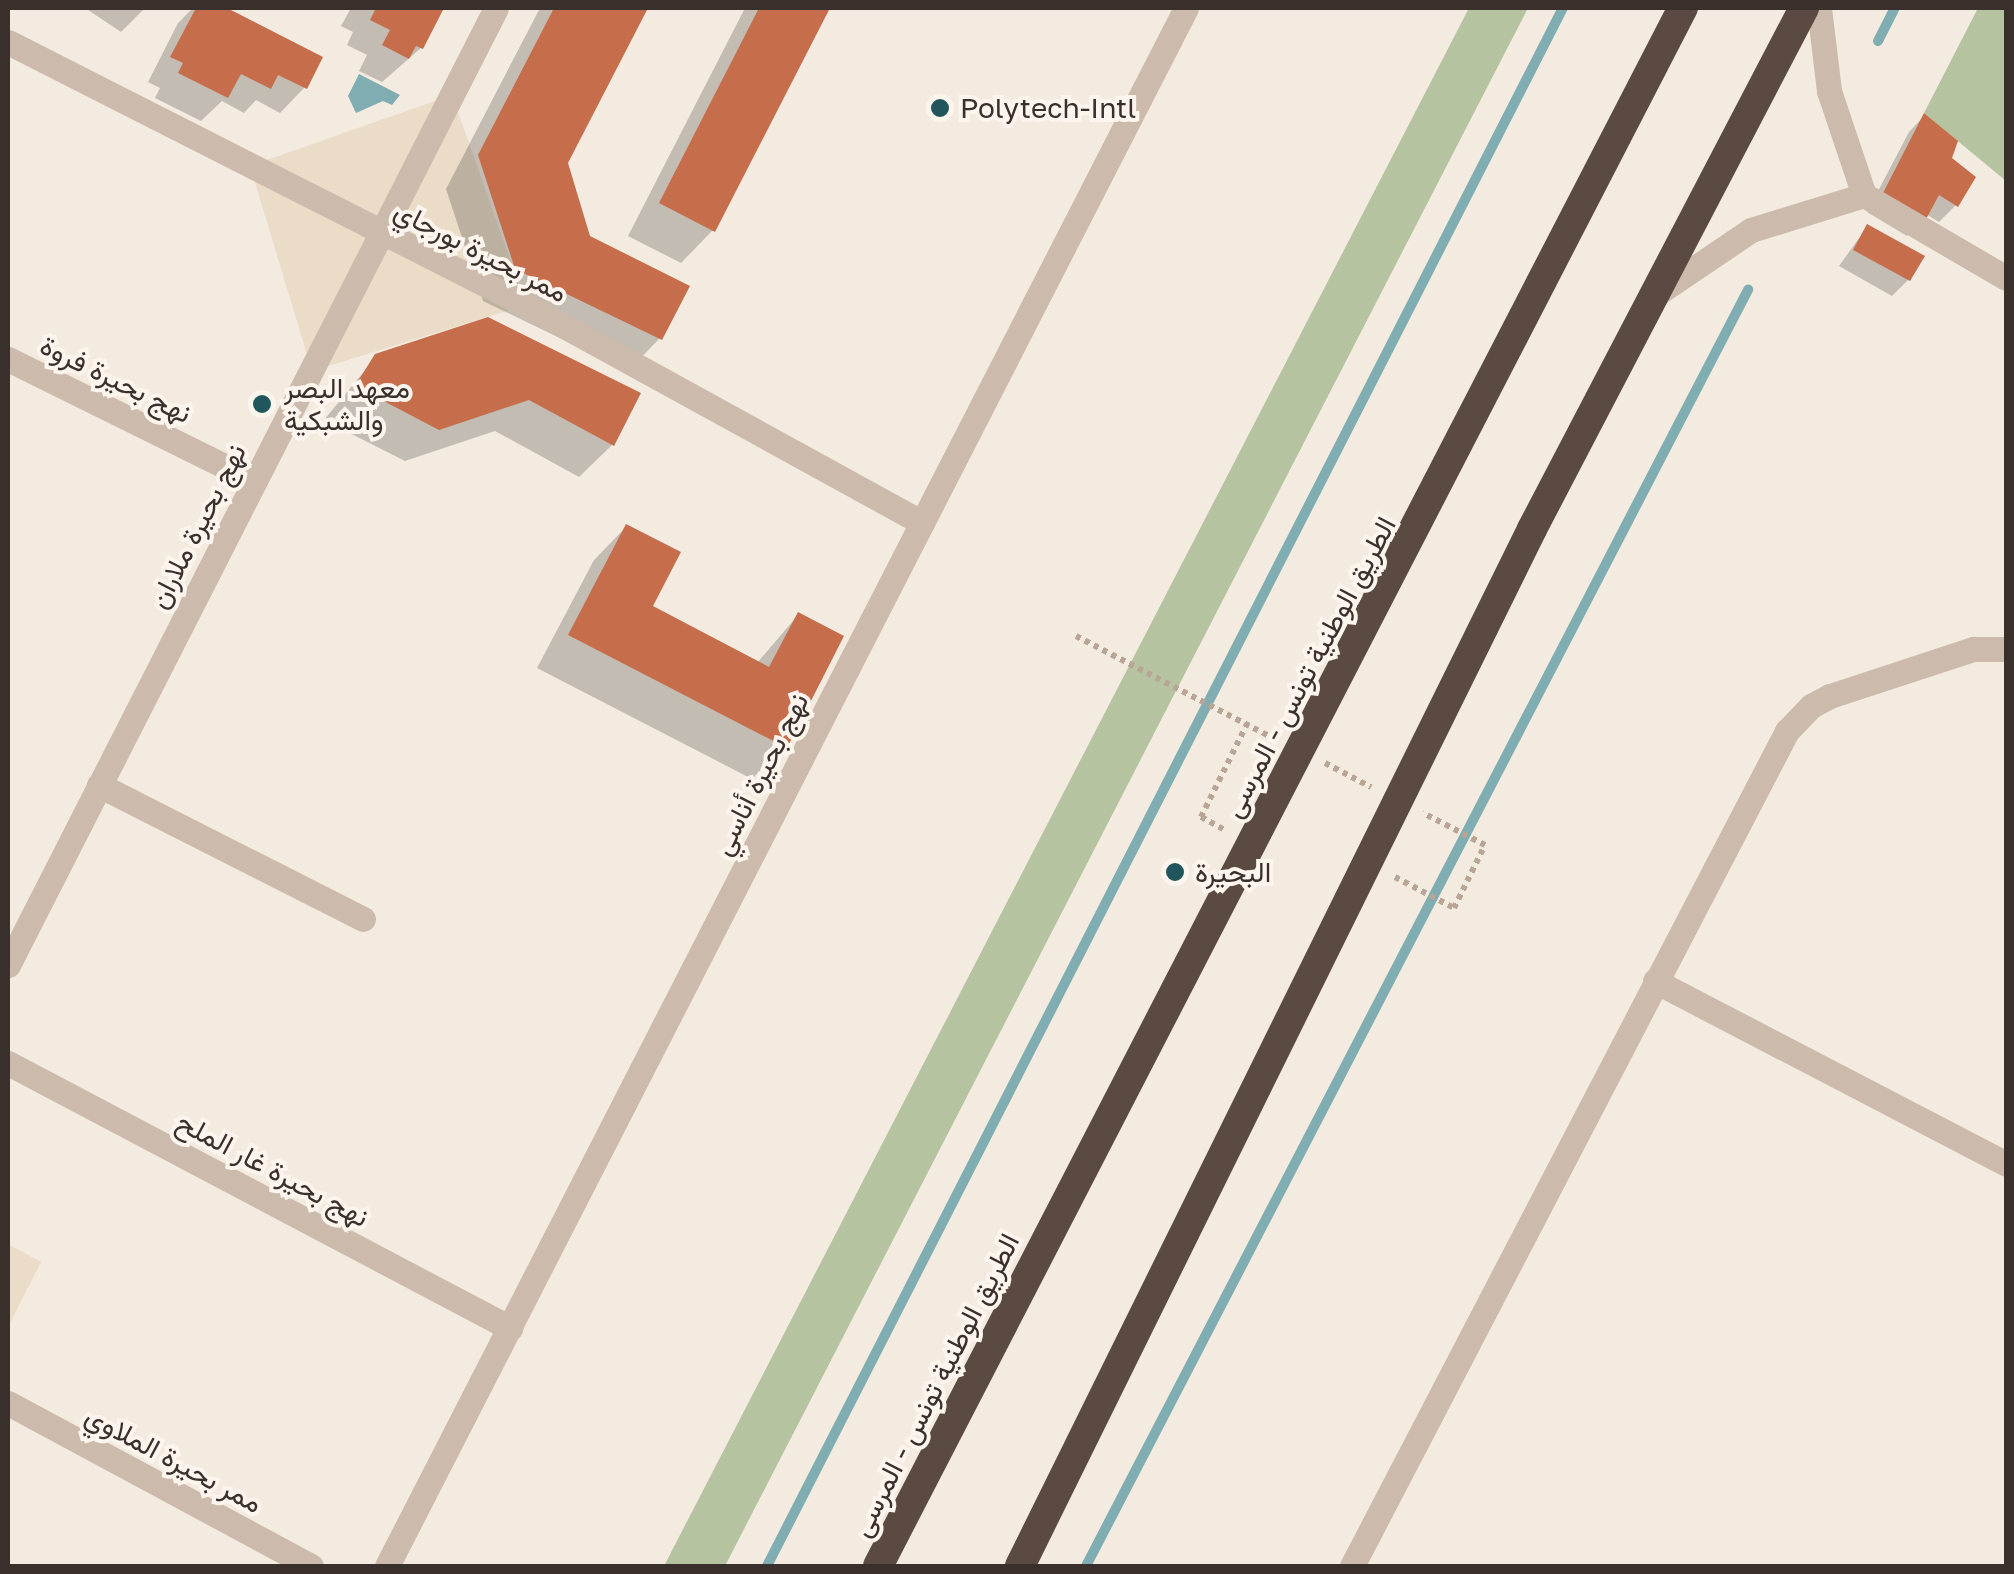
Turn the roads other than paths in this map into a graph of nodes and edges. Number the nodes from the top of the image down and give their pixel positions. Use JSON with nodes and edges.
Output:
{"nodes":[{"id":1,"x":496,"y":8,"type":"edge"},
{"id":2,"x":1186,"y":8,"type":"edge"},
{"id":3,"x":1683,"y":8,"type":"edge"},
{"id":4,"x":1804,"y":8,"type":"edge"},
{"id":5,"x":1819,"y":8,"type":"edge"},
{"id":6,"x":8,"y":42,"type":"edge"},
{"id":7,"x":1864,"y":195,"type":"junction"},
{"id":8,"x":381,"y":235,"type":"junction"},
{"id":9,"x":2006,"y":278,"type":"edge"},
{"id":10,"x":1654,"y":296,"type":"junction"},
{"id":11,"x":8,"y":359,"type":"edge"},
{"id":12,"x":252,"y":480,"type":"junction"},
{"id":13,"x":922,"y":522,"type":"junction"},
{"id":14,"x":2006,"y":649,"type":"edge"},
{"id":15,"x":98,"y":785,"type":"junction"},
{"id":16,"x":363,"y":919,"type":"dead end"},
{"id":17,"x":8,"y":965,"type":"edge"},
{"id":18,"x":1656,"y":981,"type":"junction"},
{"id":19,"x":8,"y":1062,"type":"edge"},
{"id":20,"x":2006,"y":1164,"type":"edge"},
{"id":21,"x":510,"y":1328,"type":"junction"},
{"id":22,"x":8,"y":1404,"type":"edge"},
{"id":23,"x":312,"y":1566,"type":"edge"},
{"id":24,"x":387,"y":1566,"type":"edge"},
{"id":25,"x":878,"y":1566,"type":"edge"},
{"id":26,"x":1020,"y":1566,"type":"edge"},
{"id":27,"x":1352,"y":1566,"type":"edge"}],
"edges":[{"from":1,"to":8,"type":"street","name":"نهج بحيرة ملاران"},
{"from":2,"to":13,"type":"street","name":"نهج بحيرة أناسي"},
{"from":3,"to":25,"type":"highway","name":"الطريق الوطنية تونس - المرسى"},
{"from":4,"to":10,"type":"highway"},
{"from":5,"to":7,"type":"street"},
{"from":6,"to":8,"type":"street","name":"ممر بحيرة بورجاي"},
{"from":7,"to":9,"type":"street"},
{"from":7,"to":10,"type":"street"},
{"from":8,"to":12,"type":"street","name":"نهج بحيرة ملاران"},
{"from":8,"to":13,"type":"street","name":"ممر بحيرة بورجاي"},
{"from":10,"to":26,"type":"highway"},
{"from":11,"to":12,"type":"street","name":"نهج بحيرة فروة"},
{"from":12,"to":15,"type":"street","name":"نهج بحيرة ملاران"},
{"from":13,"to":21,"type":"street","name":"نهج بحيرة أناسي"},
{"from":14,"to":18,"type":"street"},
{"from":15,"to":16,"type":"street"},
{"from":15,"to":17,"type":"street","name":"نهج بحيرة ملاران"},
{"from":18,"to":20,"type":"street"},
{"from":18,"to":27,"type":"street"},
{"from":19,"to":21,"type":"street","name":"نهج بحيرة غار الملح"},
{"from":21,"to":24,"type":"street","name":"نهج بحيرة أناسي"},
{"from":22,"to":23,"type":"street","name":"ممر بحيرة الملاوي"}]}
